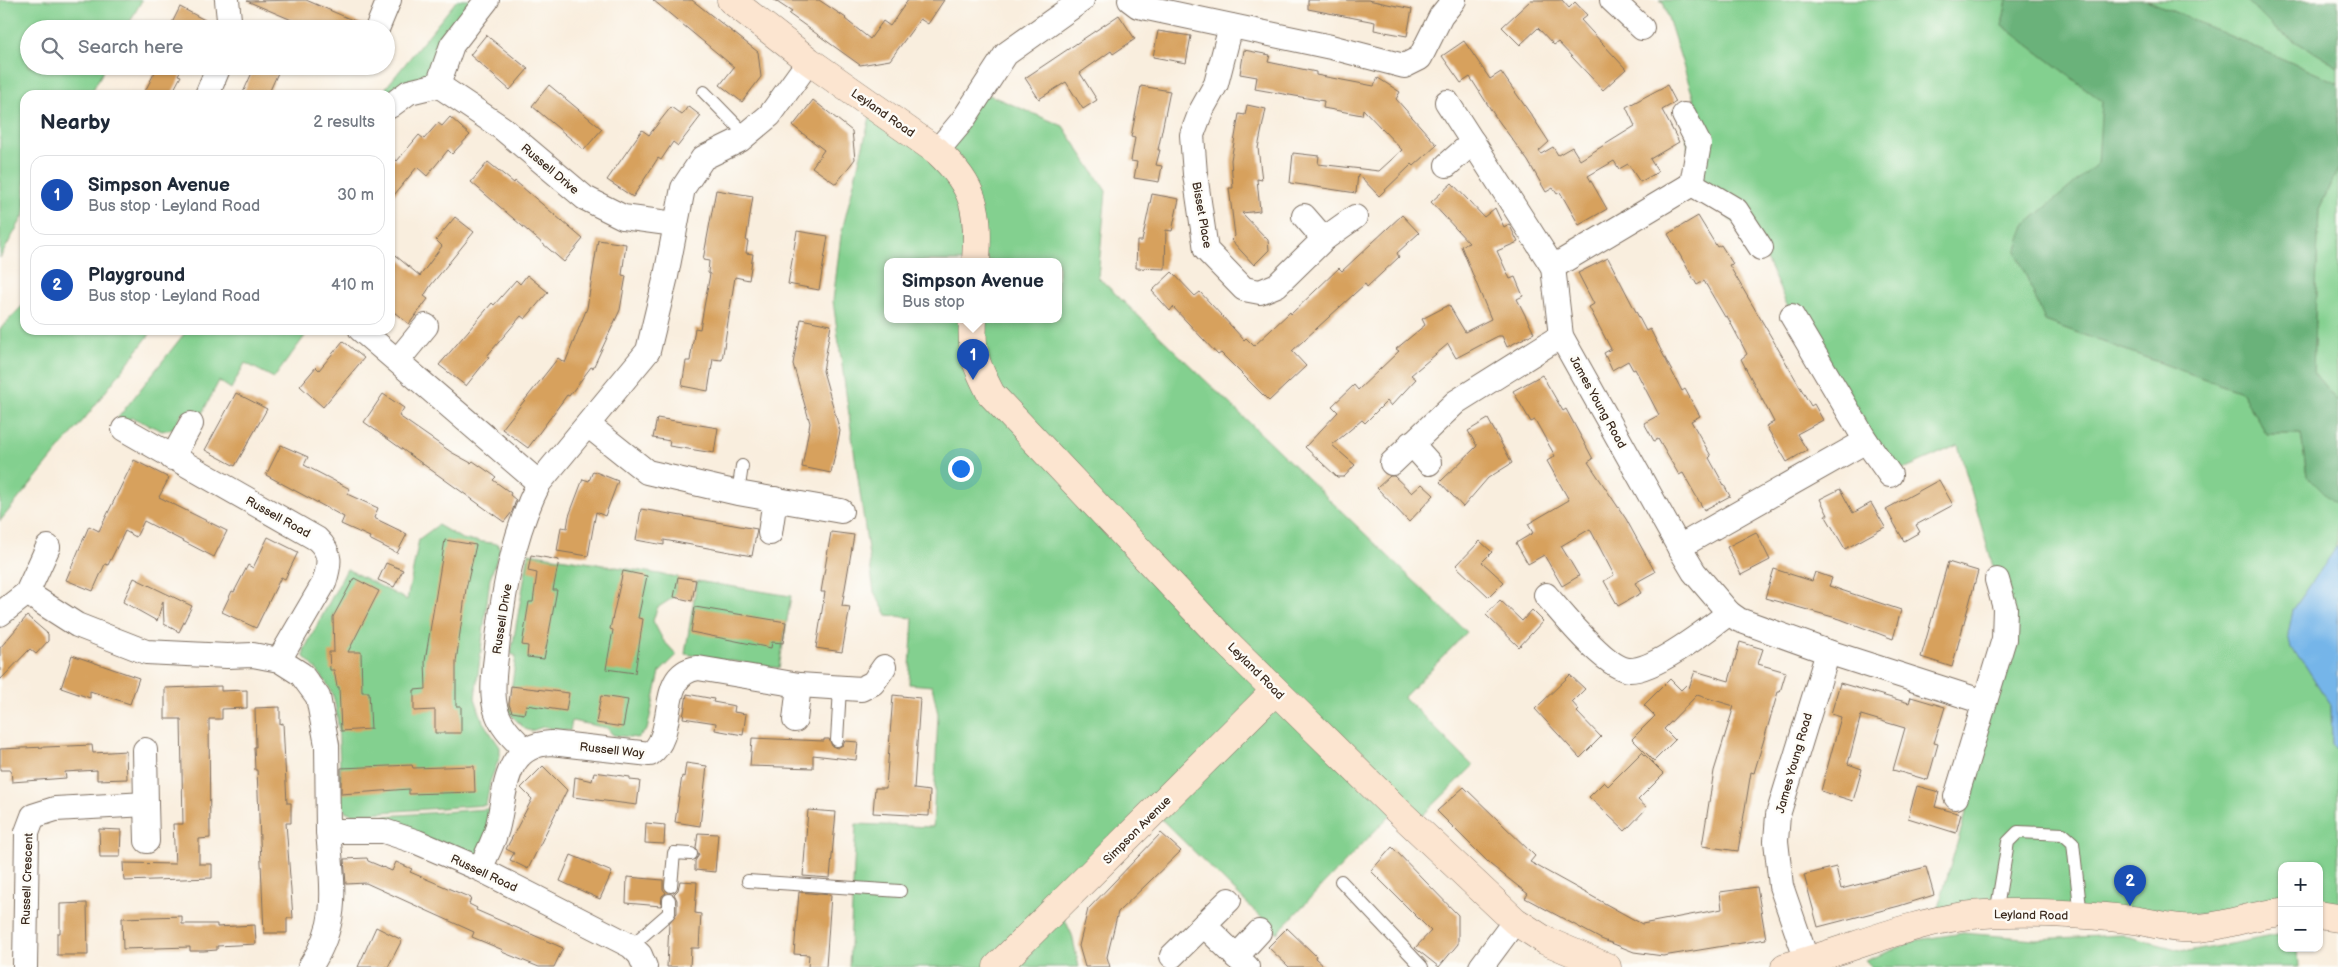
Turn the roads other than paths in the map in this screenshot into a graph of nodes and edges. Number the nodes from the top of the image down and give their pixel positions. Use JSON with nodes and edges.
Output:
{"nodes":[{"id":1,"x":227,"y":0,"type":"edge"},
{"id":2,"x":388,"y":0,"type":"edge"},
{"id":3,"x":488,"y":0,"type":"edge"},
{"id":4,"x":731,"y":0,"type":"edge"},
{"id":5,"x":1082,"y":0,"type":"edge"},
{"id":6,"x":1130,"y":0,"type":"edge"},
{"id":7,"x":1454,"y":0,"type":"edge"},
{"id":8,"x":1612,"y":0,"type":"edge"},
{"id":9,"x":229,"y":20,"type":"edge"},
{"id":10,"x":380,"y":20,"type":"edge"},
{"id":11,"x":1231,"y":26,"type":"junction"},
{"id":12,"x":1642,"y":28,"type":"dead end"},
{"id":13,"x":809,"y":61,"type":"junction"},
{"id":14,"x":215,"y":75,"type":"edge"},
{"id":15,"x":438,"y":85,"type":"junction"},
{"id":16,"x":209,"y":90,"type":"edge"},
{"id":17,"x":704,"y":92,"type":"dead end"},
{"id":18,"x":395,"y":102,"type":"edge"},
{"id":19,"x":1447,"y":102,"type":"dead end"},
{"id":20,"x":1684,"y":115,"type":"dead end"},
{"id":21,"x":746,"y":135,"type":"junction"},
{"id":22,"x":1473,"y":142,"type":"junction"},
{"id":23,"x":937,"y":151,"type":"junction"},
{"id":24,"x":1447,"y":165,"type":"dead end"},
{"id":25,"x":1692,"y":184,"type":"junction"},
{"id":26,"x":1304,"y":216,"type":"dead end"},
{"id":27,"x":1356,"y":217,"type":"dead end"},
{"id":28,"x":675,"y":224,"type":"junction"},
{"id":29,"x":1324,"y":239,"type":"junction"},
{"id":30,"x":1761,"y":248,"type":"dead end"},
{"id":31,"x":976,"y":258,"type":"edge"},
{"id":32,"x":1553,"y":267,"type":"junction"},
{"id":33,"x":1792,"y":316,"type":"dead end"},
{"id":34,"x":973,"y":323,"type":"edge"},
{"id":35,"x":426,"y":326,"type":"dead end"},
{"id":36,"x":367,"y":335,"type":"edge"},
{"id":37,"x":1561,"y":336,"type":"junction"},
{"id":38,"x":398,"y":360,"type":"junction"},
{"id":39,"x":191,"y":424,"type":"dead end"},
{"id":40,"x":588,"y":425,"type":"junction"},
{"id":41,"x":124,"y":429,"type":"dead end"},
{"id":42,"x":1866,"y":442,"type":"junction"},
{"id":43,"x":1411,"y":444,"type":"junction"},
{"id":44,"x":172,"y":458,"type":"junction"},
{"id":45,"x":1392,"y":463,"type":"dead end"},
{"id":46,"x":1429,"y":463,"type":"dead end"},
{"id":47,"x":742,"y":466,"type":"dead end"},
{"id":48,"x":1890,"y":475,"type":"dead end"},
{"id":49,"x":539,"y":483,"type":"junction"},
{"id":50,"x":738,"y":493,"type":"junction"},
{"id":51,"x":775,"y":499,"type":"junction"},
{"id":52,"x":841,"y":511,"type":"dead end"},
{"id":53,"x":770,"y":533,"type":"dead end"},
{"id":54,"x":48,"y":547,"type":"dead end"},
{"id":55,"x":1679,"y":547,"type":"junction"},
{"id":56,"x":1996,"y":580,"type":"dead end"},
{"id":57,"x":27,"y":593,"type":"junction"},
{"id":58,"x":1546,"y":594,"type":"dead end"},
{"id":59,"x":1729,"y":613,"type":"junction"},
{"id":60,"x":0,"y":614,"type":"edge"},
{"id":61,"x":1828,"y":652,"type":"junction"},
{"id":62,"x":279,"y":660,"type":"junction"},
{"id":63,"x":884,"y":667,"type":"dead end"},
{"id":64,"x":799,"y":686,"type":"junction"},
{"id":65,"x":840,"y":688,"type":"junction"},
{"id":66,"x":1275,"y":691,"type":"junction"},
{"id":67,"x":1984,"y":702,"type":"junction"},
{"id":68,"x":795,"y":720,"type":"dead end"},
{"id":69,"x":837,"y":740,"type":"dead end"},
{"id":70,"x":145,"y":750,"type":"dead end"},
{"id":71,"x":524,"y":750,"type":"junction"},
{"id":72,"x":1956,"y":797,"type":"dead end"},
{"id":73,"x":146,"y":804,"type":"junction"},
{"id":74,"x":328,"y":831,"type":"junction"},
{"id":75,"x":147,"y":841,"type":"dead end"},
{"id":76,"x":691,"y":854,"type":"dead end"},
{"id":77,"x":480,"y":869,"type":"junction"},
{"id":78,"x":748,"y":881,"type":"dead end"},
{"id":79,"x":1341,"y":881,"type":"dead end"},
{"id":80,"x":671,"y":886,"type":"dead end"},
{"id":81,"x":900,"y":891,"type":"dead end"},
{"id":82,"x":669,"y":900,"type":"dead end"},
{"id":83,"x":1228,"y":900,"type":"dead end"},
{"id":84,"x":2278,"y":912,"type":"edge"},
{"id":85,"x":1996,"y":914,"type":"junction"},
{"id":86,"x":2323,"y":915,"type":"edge"},
{"id":87,"x":2081,"y":916,"type":"junction"},
{"id":88,"x":2338,"y":918,"type":"edge"},
{"id":89,"x":1515,"y":921,"type":"junction"},
{"id":90,"x":1204,"y":925,"type":"junction"},
{"id":91,"x":1259,"y":932,"type":"dead end"},
{"id":92,"x":631,"y":946,"type":"junction"},
{"id":93,"x":1172,"y":956,"type":"dead end"},
{"id":94,"x":1241,"y":962,"type":"edge"},
{"id":95,"x":1796,"y":964,"type":"edge"},
{"id":96,"x":25,"y":967,"type":"edge"},
{"id":97,"x":310,"y":967,"type":"edge"},
{"id":98,"x":645,"y":967,"type":"edge"},
{"id":99,"x":997,"y":967,"type":"edge"},
{"id":100,"x":1422,"y":967,"type":"edge"},
{"id":101,"x":1481,"y":967,"type":"edge"},
{"id":102,"x":1607,"y":967,"type":"edge"}],
"edges":[{"from":1,"to":9,"type":"street"},
{"from":2,"to":10,"type":"street"},
{"from":3,"to":15,"type":"street"},
{"from":4,"to":13,"type":"street","name":"Leyland Road"},
{"from":5,"to":23,"type":"street"},
{"from":6,"to":11,"type":"street"},
{"from":7,"to":11,"type":"street"},
{"from":8,"to":12,"type":"street"},
{"from":11,"to":29,"type":"street","name":"Bisset Place"},
{"from":13,"to":21,"type":"street","name":"Russell Drive"},
{"from":13,"to":23,"type":"street","name":"Leyland Road"},
{"from":14,"to":16,"type":"street"},
{"from":15,"to":18,"type":"street"},
{"from":15,"to":28,"type":"street","name":"Russell Drive"},
{"from":17,"to":21,"type":"lane"},
{"from":19,"to":22,"type":"street","name":"James Young Road"},
{"from":20,"to":25,"type":"street"},
{"from":21,"to":28,"type":"street","name":"Russell Drive"},
{"from":22,"to":24,"type":"street"},
{"from":22,"to":32,"type":"street","name":"James Young Road"},
{"from":23,"to":31,"type":"street","name":"Leyland Road"},
{"from":25,"to":30,"type":"street"},
{"from":25,"to":32,"type":"street"},
{"from":26,"to":29,"type":"street"},
{"from":27,"to":29,"type":"street","name":"Bisset Place"},
{"from":28,"to":40,"type":"street","name":"Russell Drive"},
{"from":32,"to":37,"type":"street","name":"James Young Road"},
{"from":33,"to":42,"type":"street"},
{"from":34,"to":66,"type":"street","name":"Leyland Road"},
{"from":35,"to":38,"type":"street"},
{"from":36,"to":38,"type":"street"},
{"from":37,"to":43,"type":"street"},
{"from":37,"to":55,"type":"street","name":"James Young Road"},
{"from":38,"to":49,"type":"street"},
{"from":39,"to":44,"type":"street"},
{"from":40,"to":49,"type":"street","name":"Russell Drive"},
{"from":40,"to":50,"type":"street"},
{"from":41,"to":44,"type":"street","name":"Russell Road"},
{"from":42,"to":48,"type":"street"},
{"from":42,"to":55,"type":"street"},
{"from":43,"to":45,"type":"street"},
{"from":43,"to":46,"type":"street"},
{"from":44,"to":62,"type":"street","name":"Russell Road"},
{"from":47,"to":50,"type":"lane"},
{"from":49,"to":71,"type":"street","name":"Russell Drive"},
{"from":50,"to":51,"type":"street"},
{"from":51,"to":52,"type":"street"},
{"from":51,"to":53,"type":"street"},
{"from":54,"to":57,"type":"street"},
{"from":55,"to":59,"type":"street","name":"James Young Road"},
{"from":56,"to":67,"type":"street"},
{"from":57,"to":60,"type":"street"},
{"from":57,"to":62,"type":"street"},
{"from":58,"to":59,"type":"street"},
{"from":59,"to":61,"type":"street","name":"James Young Road"},
{"from":61,"to":67,"type":"street","name":"James Young Road"},
{"from":61,"to":95,"type":"street","name":"James Young Road"},
{"from":62,"to":74,"type":"street"},
{"from":63,"to":65,"type":"street","name":"Russell Way"},
{"from":64,"to":65,"type":"street","name":"Russell Way"},
{"from":64,"to":68,"type":"street"},
{"from":64,"to":71,"type":"street","name":"Russell Way"},
{"from":65,"to":69,"type":"lane"},
{"from":66,"to":89,"type":"street","name":"Leyland Road"},
{"from":66,"to":99,"type":"street","name":"Simpson Avenue"},
{"from":67,"to":72,"type":"street"},
{"from":70,"to":73,"type":"street"},
{"from":71,"to":77,"type":"street"},
{"from":73,"to":75,"type":"street"},
{"from":73,"to":96,"type":"street","name":"Russell Crescent"},
{"from":74,"to":77,"type":"street","name":"Russell Road"},
{"from":74,"to":97,"type":"street"},
{"from":76,"to":80,"type":"lane"},
{"from":77,"to":92,"type":"street","name":"Russell Road"},
{"from":78,"to":81,"type":"lane"},
{"from":79,"to":100,"type":"lane"},
{"from":82,"to":92,"type":"lane"},
{"from":83,"to":90,"type":"street"},
{"from":84,"to":87,"type":"street","name":"Leyland Road"},
{"from":85,"to":87,"type":"street","name":"Leyland Road"},
{"from":85,"to":87,"type":"lane"},
{"from":85,"to":95,"type":"street","name":"Leyland Road"},
{"from":86,"to":88,"type":"street"},
{"from":89,"to":101,"type":"street"},
{"from":89,"to":102,"type":"street","name":"Leyland Road"},
{"from":90,"to":93,"type":"street"},
{"from":90,"to":94,"type":"street"},
{"from":91,"to":94,"type":"street"},
{"from":92,"to":98,"type":"street","name":"Russell Road"}]}
